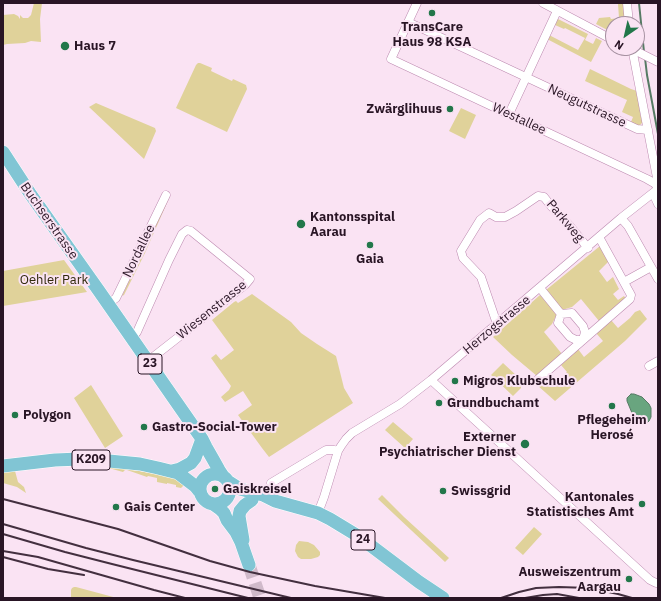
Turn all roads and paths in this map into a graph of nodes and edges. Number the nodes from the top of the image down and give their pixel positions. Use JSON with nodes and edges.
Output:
{"nodes":[{"id":1,"x":416,"y":3,"type":"edge"},
{"id":2,"x":542,"y":3,"type":"edge"},
{"id":3,"x":627,"y":3,"type":"edge"},
{"id":4,"x":557,"y":11,"type":"junction"},
{"id":5,"x":628,"y":16,"type":"edge"},
{"id":6,"x":408,"y":22,"type":"junction"},
{"id":7,"x":605,"y":36,"type":"edge"},
{"id":8,"x":635,"y":56,"type":"edge"},
{"id":9,"x":645,"y":56,"type":"edge"},
{"id":10,"x":658,"y":62,"type":"edge"},
{"id":11,"x":526,"y":78,"type":"junction"},
{"id":12,"x":509,"y":114,"type":"junction"},
{"id":13,"x":648,"y":130,"type":"junction"},
{"id":14,"x":5,"y":158,"type":"edge"},
{"id":15,"x":658,"y":183,"type":"edge"},
{"id":16,"x":656,"y":190,"type":"edge"},
{"id":17,"x":166,"y":195,"type":"dead end"},
{"id":18,"x":658,"y":204,"type":"edge"},
{"id":19,"x":622,"y":218,"type":"junction"},
{"id":20,"x":600,"y":237,"type":"junction"},
{"id":21,"x":588,"y":248,"type":"junction"},
{"id":22,"x":651,"y":267,"type":"junction"},
{"id":23,"x":658,"y":279,"type":"edge"},
{"id":24,"x":624,"y":282,"type":"junction"},
{"id":25,"x":540,"y":288,"type":"junction"},
{"id":26,"x":108,"y":304,"type":"junction"},
{"id":27,"x":562,"y":314,"type":"junction"},
{"id":28,"x":498,"y":324,"type":"junction"},
{"id":29,"x":132,"y":338,"type":"junction"},
{"id":30,"x":583,"y":340,"type":"junction"},
{"id":31,"x":148,"y":361,"type":"junction"},
{"id":32,"x":658,"y":361,"type":"edge"},
{"id":33,"x":649,"y":366,"type":"dead end"},
{"id":34,"x":431,"y":380,"type":"junction"},
{"id":35,"x":536,"y":381,"type":"dead end"},
{"id":36,"x":204,"y":443,"type":"junction"},
{"id":37,"x":338,"y":451,"type":"junction"},
{"id":38,"x":3,"y":466,"type":"edge"},
{"id":39,"x":175,"y":472,"type":"junction"},
{"id":40,"x":205,"y":477,"type":"junction"},
{"id":41,"x":227,"y":478,"type":"junction"},
{"id":42,"x":271,"y":483,"type":"dead end"},
{"id":43,"x":199,"y":491,"type":"junction"},
{"id":44,"x":227,"y":498,"type":"junction"},
{"id":45,"x":252,"y":500,"type":"junction"},
{"id":46,"x":275,"y":501,"type":"junction"},
{"id":47,"x":213,"y":504,"type":"junction"},
{"id":48,"x":318,"y":513,"type":"junction"},
{"id":49,"x":236,"y":532,"type":"junction"},
{"id":50,"x":244,"y":551,"type":"junction"},
{"id":51,"x":249,"y":565,"type":"tunnel mouth"},
{"id":52,"x":658,"y":583,"type":"edge"},
{"id":53,"x":443,"y":598,"type":"edge"}],
"edges":[{"from":1,"to":6,"type":"street"},
{"from":2,"to":4,"type":"street"},
{"from":3,"to":5,"type":"street"},
{"from":4,"to":7,"type":"street"},
{"from":4,"to":11,"type":"street"},
{"from":6,"to":11,"type":"street","name":"Neugutstrasse"},
{"from":6,"to":12,"type":"street","name":"Westallee"},
{"from":8,"to":13,"type":"street"},
{"from":9,"to":10,"type":"street"},
{"from":11,"to":12,"type":"street"},
{"from":11,"to":13,"type":"street","name":"Neugutstrasse"},
{"from":12,"to":16,"type":"street","name":"Westallee"},
{"from":13,"to":15,"type":"street"},
{"from":14,"to":26,"type":"main road","name":"Buchserstrasse","number":"23"},
{"from":16,"to":18,"type":"street"},
{"from":16,"to":19,"type":"street","name":"Herzogstrasse"},
{"from":17,"to":26,"type":"street","name":"Nordallee"},
{"from":19,"to":20,"type":"street","name":"Herzogstrasse"},
{"from":19,"to":22,"type":"street"},
{"from":20,"to":21,"type":"street","name":"Herzogstrasse"},
{"from":20,"to":24,"type":"street"},
{"from":21,"to":25,"type":"street","name":"Herzogstrasse"},
{"from":21,"to":28,"type":"street","name":"Parkweg"},
{"from":22,"to":23,"type":"street"},
{"from":22,"to":24,"type":"street"},
{"from":24,"to":30,"type":"street"},
{"from":25,"to":27,"type":"street"},
{"from":25,"to":28,"type":"street","name":"Herzogstrasse"},
{"from":26,"to":29,"type":"main road","name":"Buchserstrasse","number":"23"},
{"from":27,"to":30,"type":"street"},
{"from":27,"to":30,"type":"street"},
{"from":28,"to":34,"type":"street","name":"Herzogstrasse"},
{"from":29,"to":31,"type":"main road","name":"Buchserstrasse","number":"23"},
{"from":29,"to":31,"type":"street","name":"Wiesenstrasse"},
{"from":30,"to":35,"type":"street"},
{"from":31,"to":36,"type":"main road","name":"Buchserstrasse","number":"23"},
{"from":32,"to":33,"type":"street"},
{"from":34,"to":37,"type":"street","name":"Herzogstrasse"},
{"from":34,"to":52,"type":"street"},
{"from":36,"to":39,"type":"main road"},
{"from":36,"to":40,"type":"main road"},
{"from":36,"to":41,"type":"main road","name":"Buchserstrasse","number":"23"},
{"from":37,"to":42,"type":"street"},
{"from":37,"to":48,"type":"street","name":"Herzogstrasse"},
{"from":38,"to":39,"type":"main road","number":"K209"},
{"from":39,"to":40,"type":"main road","number":"K209"},
{"from":39,"to":43,"type":"main road","number":"K209"},
{"from":40,"to":41,"type":"main road"},
{"from":40,"to":43,"type":"main road"},
{"from":41,"to":44,"type":"main road"},
{"from":41,"to":46,"type":"main road","number":"24"},
{"from":43,"to":47,"type":"main road"},
{"from":44,"to":45,"type":"main road","number":"24"},
{"from":44,"to":47,"type":"main road"},
{"from":44,"to":49,"type":"main road"},
{"from":45,"to":46,"type":"main road","number":"24"},
{"from":45,"to":50,"type":"main road"},
{"from":46,"to":48,"type":"main road","number":"24"},
{"from":47,"to":49,"type":"main road"},
{"from":48,"to":53,"type":"main road","number":"24"},
{"from":49,"to":50,"type":"main road"},
{"from":50,"to":51,"type":"main road"}]}
